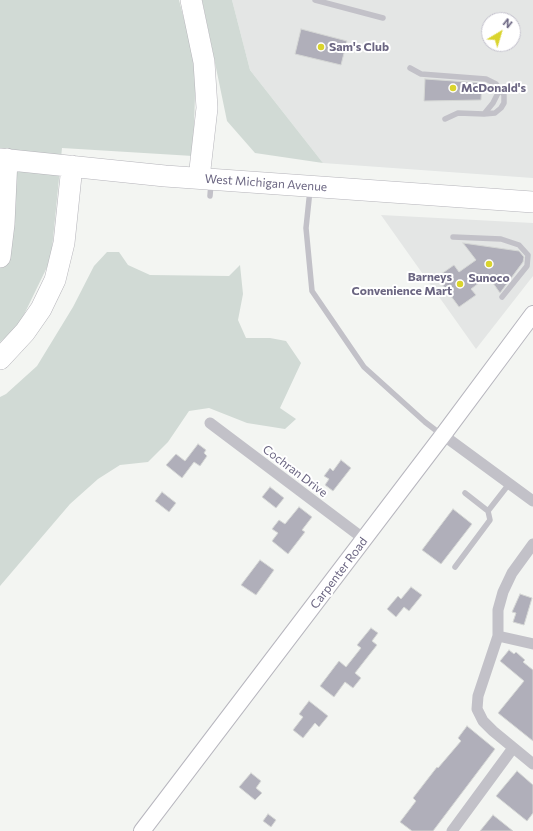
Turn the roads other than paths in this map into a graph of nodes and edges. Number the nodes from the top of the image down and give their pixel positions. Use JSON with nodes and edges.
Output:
{"nodes":[{"id":1,"x":191,"y":0,"type":"edge"},
{"id":2,"x":315,"y":0,"type":"edge"},
{"id":3,"x":383,"y":18,"type":"dead end"},
{"id":4,"x":410,"y":68,"type":"dead end"},
{"id":5,"x":500,"y":90,"type":"junction"},
{"id":6,"x":484,"y":114,"type":"junction"},
{"id":7,"x":445,"y":119,"type":"dead end"},
{"id":8,"x":4,"y":159,"type":"edge"},
{"id":9,"x":72,"y":166,"type":"junction"},
{"id":10,"x":207,"y":184,"type":"junction"},
{"id":11,"x":310,"y":186,"type":"junction"},
{"id":12,"x":533,"y":202,"type":"edge"},
{"id":13,"x":453,"y":237,"type":"dead end"},
{"id":14,"x":0,"y":257,"type":"edge"},
{"id":15,"x":502,"y":297,"type":"dead end"},
{"id":16,"x":533,"y":314,"type":"edge"},
{"id":17,"x":0,"y":359,"type":"edge"},
{"id":18,"x":210,"y":423,"type":"dead end"},
{"id":19,"x":443,"y":435,"type":"junction"},
{"id":20,"x":509,"y":484,"type":"junction"},
{"id":21,"x":465,"y":493,"type":"dead end"},
{"id":22,"x":533,"y":501,"type":"edge"},
{"id":23,"x":488,"y":511,"type":"junction"},
{"id":24,"x":364,"y":539,"type":"junction"},
{"id":25,"x":532,"y":546,"type":"edge"},
{"id":26,"x":455,"y":567,"type":"dead end"},
{"id":27,"x":498,"y":636,"type":"junction"},
{"id":28,"x":533,"y":644,"type":"edge"},
{"id":29,"x":513,"y":748,"type":"junction"},
{"id":30,"x":533,"y":764,"type":"edge"},
{"id":31,"x":142,"y":831,"type":"edge"},
{"id":32,"x":452,"y":831,"type":"edge"}],
"edges":[{"from":1,"to":10,"type":"highway"},
{"from":2,"to":3,"type":"lane"},
{"from":4,"to":5,"type":"lane"},
{"from":5,"to":6,"type":"lane"},
{"from":5,"to":6,"type":"lane"},
{"from":6,"to":7,"type":"lane"},
{"from":8,"to":9,"type":"highway","name":"West Michigan Avenue"},
{"from":8,"to":14,"type":"highway"},
{"from":9,"to":10,"type":"highway","name":"West Michigan Avenue"},
{"from":9,"to":17,"type":"highway"},
{"from":10,"to":11,"type":"highway","name":"West Michigan Avenue"},
{"from":11,"to":12,"type":"highway","name":"West Michigan Avenue"},
{"from":11,"to":19,"type":"lane"},
{"from":13,"to":15,"type":"lane"},
{"from":16,"to":19,"type":"main road","name":"Carpenter Road"},
{"from":18,"to":24,"type":"street","name":"Cochran Drive"},
{"from":19,"to":20,"type":"street"},
{"from":19,"to":24,"type":"main road","name":"Carpenter Road"},
{"from":20,"to":22,"type":"street"},
{"from":20,"to":23,"type":"lane"},
{"from":21,"to":23,"type":"lane"},
{"from":23,"to":26,"type":"lane"},
{"from":24,"to":31,"type":"main road","name":"Carpenter Road"},
{"from":25,"to":27,"type":"street"},
{"from":27,"to":28,"type":"street"},
{"from":27,"to":29,"type":"street"},
{"from":29,"to":30,"type":"street"},
{"from":29,"to":32,"type":"street"}]}
